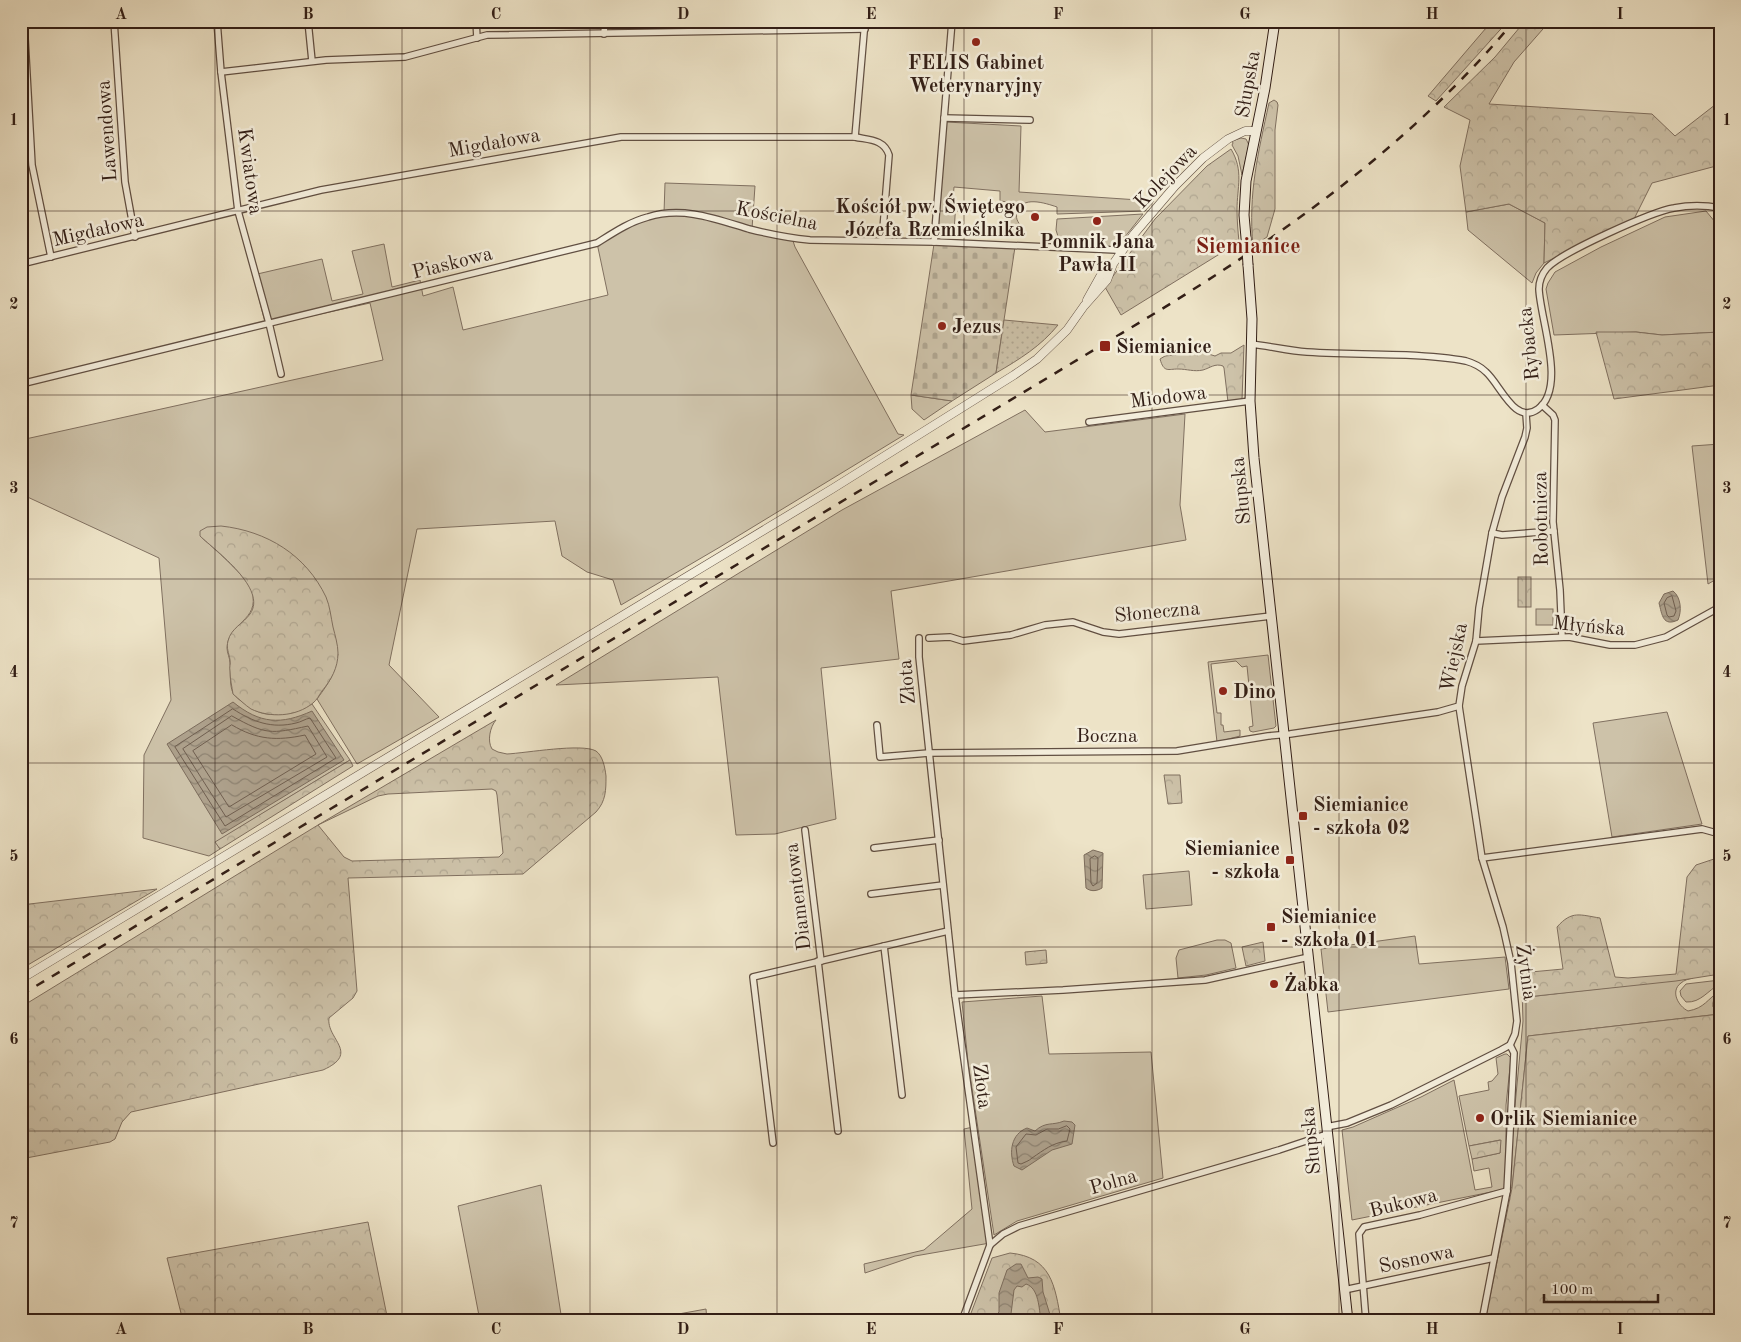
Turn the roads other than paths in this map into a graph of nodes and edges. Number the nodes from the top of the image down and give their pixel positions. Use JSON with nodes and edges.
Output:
{"nodes":[{"id":1,"x":24,"y":21,"type":"edge"},
{"id":2,"x":114,"y":21,"type":"edge"},
{"id":3,"x":217,"y":21,"type":"edge"},
{"id":4,"x":308,"y":21,"type":"edge"},
{"id":5,"x":476,"y":21,"type":"edge"},
{"id":6,"x":605,"y":21,"type":"edge"},
{"id":7,"x":865,"y":21,"type":"edge"},
{"id":8,"x":952,"y":21,"type":"edge"},
{"id":9,"x":1275,"y":21,"type":"edge"},
{"id":10,"x":865,"y":29,"type":"junction"},
{"id":11,"x":604,"y":34,"type":"junction"},
{"id":12,"x":477,"y":38,"type":"junction"},
{"id":13,"x":312,"y":61,"type":"junction"},
{"id":14,"x":221,"y":72,"type":"junction"},
{"id":15,"x":28,"y":105,"type":"junction"},
{"id":16,"x":21,"y":106,"type":"edge"},
{"id":17,"x":944,"y":118,"type":"junction"},
{"id":18,"x":1030,"y":120,"type":"dead end"},
{"id":19,"x":1256,"y":131,"type":"junction"},
{"id":20,"x":855,"y":137,"type":"junction"},
{"id":21,"x":1720,"y":208,"type":"edge"},
{"id":22,"x":238,"y":211,"type":"junction"},
{"id":23,"x":638,"y":220,"type":"joint"},
{"id":24,"x":135,"y":237,"type":"junction"},
{"id":25,"x":882,"y":241,"type":"junction"},
{"id":26,"x":934,"y":242,"type":"junction"},
{"id":27,"x":1122,"y":253,"type":"junction"},
{"id":28,"x":51,"y":257,"type":"junction"},
{"id":29,"x":21,"y":264,"type":"edge"},
{"id":30,"x":269,"y":323,"type":"junction"},
{"id":31,"x":1251,"y":344,"type":"junction"},
{"id":32,"x":281,"y":374,"type":"dead end"},
{"id":33,"x":21,"y":384,"type":"edge"},
{"id":34,"x":1250,"y":401,"type":"junction"},
{"id":35,"x":1542,"y":405,"type":"junction"},
{"id":36,"x":1526,"y":414,"type":"junction"},
{"id":37,"x":1089,"y":422,"type":"dead end"},
{"id":38,"x":1554,"y":531,"type":"junction"},
{"id":39,"x":1492,"y":533,"type":"junction"},
{"id":40,"x":1720,"y":607,"type":"edge"},
{"id":41,"x":1271,"y":616,"type":"junction"},
{"id":42,"x":1562,"y":636,"type":"junction"},
{"id":43,"x":919,"y":638,"type":"dead end"},
{"id":44,"x":929,"y":638,"type":"dead end"},
{"id":45,"x":1476,"y":641,"type":"junction"},
{"id":46,"x":1459,"y":706,"type":"junction"},
{"id":47,"x":877,"y":725,"type":"dead end"},
{"id":48,"x":1284,"y":733,"type":"junction"},
{"id":49,"x":929,"y":753,"type":"junction"},
{"id":50,"x":805,"y":830,"type":"dead end"},
{"id":51,"x":1720,"y":834,"type":"edge"},
{"id":52,"x":939,"y":840,"type":"junction"},
{"id":53,"x":874,"y":848,"type":"dead end"},
{"id":54,"x":1482,"y":858,"type":"junction"},
{"id":55,"x":943,"y":885,"type":"junction"},
{"id":56,"x":871,"y":894,"type":"dead end"},
{"id":57,"x":948,"y":931,"type":"junction"},
{"id":58,"x":884,"y":946,"type":"junction"},
{"id":59,"x":1309,"y":957,"type":"junction"},
{"id":60,"x":819,"y":961,"type":"junction"},
{"id":61,"x":21,"y":980,"type":"edge"},
{"id":62,"x":954,"y":994,"type":"junction"},
{"id":63,"x":1510,"y":1045,"type":"junction"},
{"id":64,"x":902,"y":1095,"type":"dead end"},
{"id":65,"x":1327,"y":1130,"type":"junction"},
{"id":66,"x":838,"y":1131,"type":"dead end"},
{"id":67,"x":773,"y":1143,"type":"dead end"},
{"id":68,"x":1507,"y":1191,"type":"junction"},
{"id":69,"x":990,"y":1245,"type":"junction"},
{"id":70,"x":1494,"y":1258,"type":"junction"},
{"id":71,"x":1362,"y":1286,"type":"junction"},
{"id":72,"x":1344,"y":1290,"type":"junction"},
{"id":73,"x":962,"y":1321,"type":"edge"},
{"id":74,"x":1348,"y":1321,"type":"edge"},
{"id":75,"x":1366,"y":1321,"type":"edge"},
{"id":76,"x":1482,"y":1321,"type":"edge"}],
"edges":[{"from":1,"to":15,"type":"street"},
{"from":2,"to":24,"type":"street","name":"Lawendowa"},
{"from":3,"to":14,"type":"street","name":"Kwiatowa"},
{"from":4,"to":13,"type":"street"},
{"from":5,"to":12,"type":"street"},
{"from":6,"to":11,"type":"street"},
{"from":7,"to":10,"type":"street"},
{"from":8,"to":17,"type":"street"},
{"from":9,"to":19,"type":"main road","name":"Słupska"},
{"from":10,"to":11,"type":"street"},
{"from":10,"to":20,"type":"street"},
{"from":11,"to":12,"type":"street"},
{"from":12,"to":13,"type":"street"},
{"from":13,"to":14,"type":"street"},
{"from":14,"to":22,"type":"street","name":"Kwiatowa"},
{"from":15,"to":16,"type":"street"},
{"from":15,"to":28,"type":"street"},
{"from":17,"to":18,"type":"street"},
{"from":17,"to":26,"type":"street"},
{"from":19,"to":27,"type":"street","name":"Kolejowa"},
{"from":19,"to":31,"type":"main road","name":"Słupska","bridge":true},
{"from":20,"to":22,"type":"street","name":"Migdałowa"},
{"from":20,"to":25,"type":"street","name":"Migdałowa"},
{"from":21,"to":35,"type":"street","name":"Rybacka"},
{"from":22,"to":24,"type":"street","name":"Migdałowa"},
{"from":22,"to":30,"type":"street","name":"Kwiatowa"},
{"from":23,"to":25,"type":"street","name":"Kościelna"},
{"from":23,"to":30,"type":"street","name":"Piaskowa"},
{"from":24,"to":28,"type":"street","name":"Migdałowa"},
{"from":25,"to":26,"type":"street","name":"Kościelna"},
{"from":26,"to":27,"type":"street","name":"Kościelna"},
{"from":27,"to":61,"type":"street","name":"Kolejowa"},
{"from":28,"to":29,"type":"street","name":"Migdałowa"},
{"from":30,"to":32,"type":"street"},
{"from":30,"to":33,"type":"street","name":"Piaskowa"},
{"from":31,"to":34,"type":"main road","name":"Słupska"},
{"from":31,"to":36,"type":"street","name":"Rybacka"},
{"from":34,"to":37,"type":"street","name":"Miodowa"},
{"from":34,"to":41,"type":"main road","name":"Słupska"},
{"from":35,"to":36,"type":"street","name":"Rybacka"},
{"from":35,"to":38,"type":"street","name":"Robotnicza"},
{"from":36,"to":39,"type":"street","name":"Wiejska"},
{"from":38,"to":39,"type":"street"},
{"from":38,"to":42,"type":"street","name":"Robotnicza"},
{"from":39,"to":45,"type":"street","name":"Wiejska"},
{"from":40,"to":42,"type":"street","name":"Młyńska"},
{"from":41,"to":44,"type":"street","name":"Słoneczna"},
{"from":41,"to":48,"type":"main road","name":"Słupska"},
{"from":42,"to":45,"type":"street","name":"Młyńska"},
{"from":43,"to":49,"type":"street","name":"Złota"},
{"from":45,"to":46,"type":"street","name":"Wiejska"},
{"from":46,"to":48,"type":"street","name":"Wiejska"},
{"from":46,"to":54,"type":"street","name":"Żytnia"},
{"from":47,"to":49,"type":"street","name":"Boczna"},
{"from":48,"to":49,"type":"street","name":"Boczna"},
{"from":48,"to":59,"type":"main road","name":"Słupska"},
{"from":49,"to":52,"type":"street","name":"Złota"},
{"from":50,"to":60,"type":"street","name":"Diamentowa"},
{"from":51,"to":54,"type":"street"},
{"from":52,"to":53,"type":"street"},
{"from":52,"to":55,"type":"street","name":"Złota"},
{"from":54,"to":63,"type":"street","name":"Żytnia"},
{"from":55,"to":56,"type":"street"},
{"from":55,"to":57,"type":"street","name":"Złota"},
{"from":57,"to":58,"type":"street"},
{"from":57,"to":62,"type":"street","name":"Złota"},
{"from":58,"to":60,"type":"street"},
{"from":58,"to":64,"type":"street"},
{"from":59,"to":62,"type":"street"},
{"from":59,"to":65,"type":"main road","name":"Słupska"},
{"from":60,"to":66,"type":"street"},
{"from":60,"to":67,"type":"street"},
{"from":62,"to":69,"type":"street","name":"Złota"},
{"from":63,"to":65,"type":"street"},
{"from":63,"to":68,"type":"street"},
{"from":65,"to":69,"type":"street","name":"Polna"},
{"from":65,"to":72,"type":"main road","name":"Słupska"},
{"from":68,"to":70,"type":"street"},
{"from":68,"to":71,"type":"street","name":"Bukowa"},
{"from":69,"to":73,"type":"street"},
{"from":70,"to":71,"type":"street","name":"Sosnowa"},
{"from":70,"to":76,"type":"street"},
{"from":71,"to":72,"type":"street","name":"Sosnowa"},
{"from":71,"to":75,"type":"street"},
{"from":72,"to":74,"type":"main road","name":"Słupska"}]}
